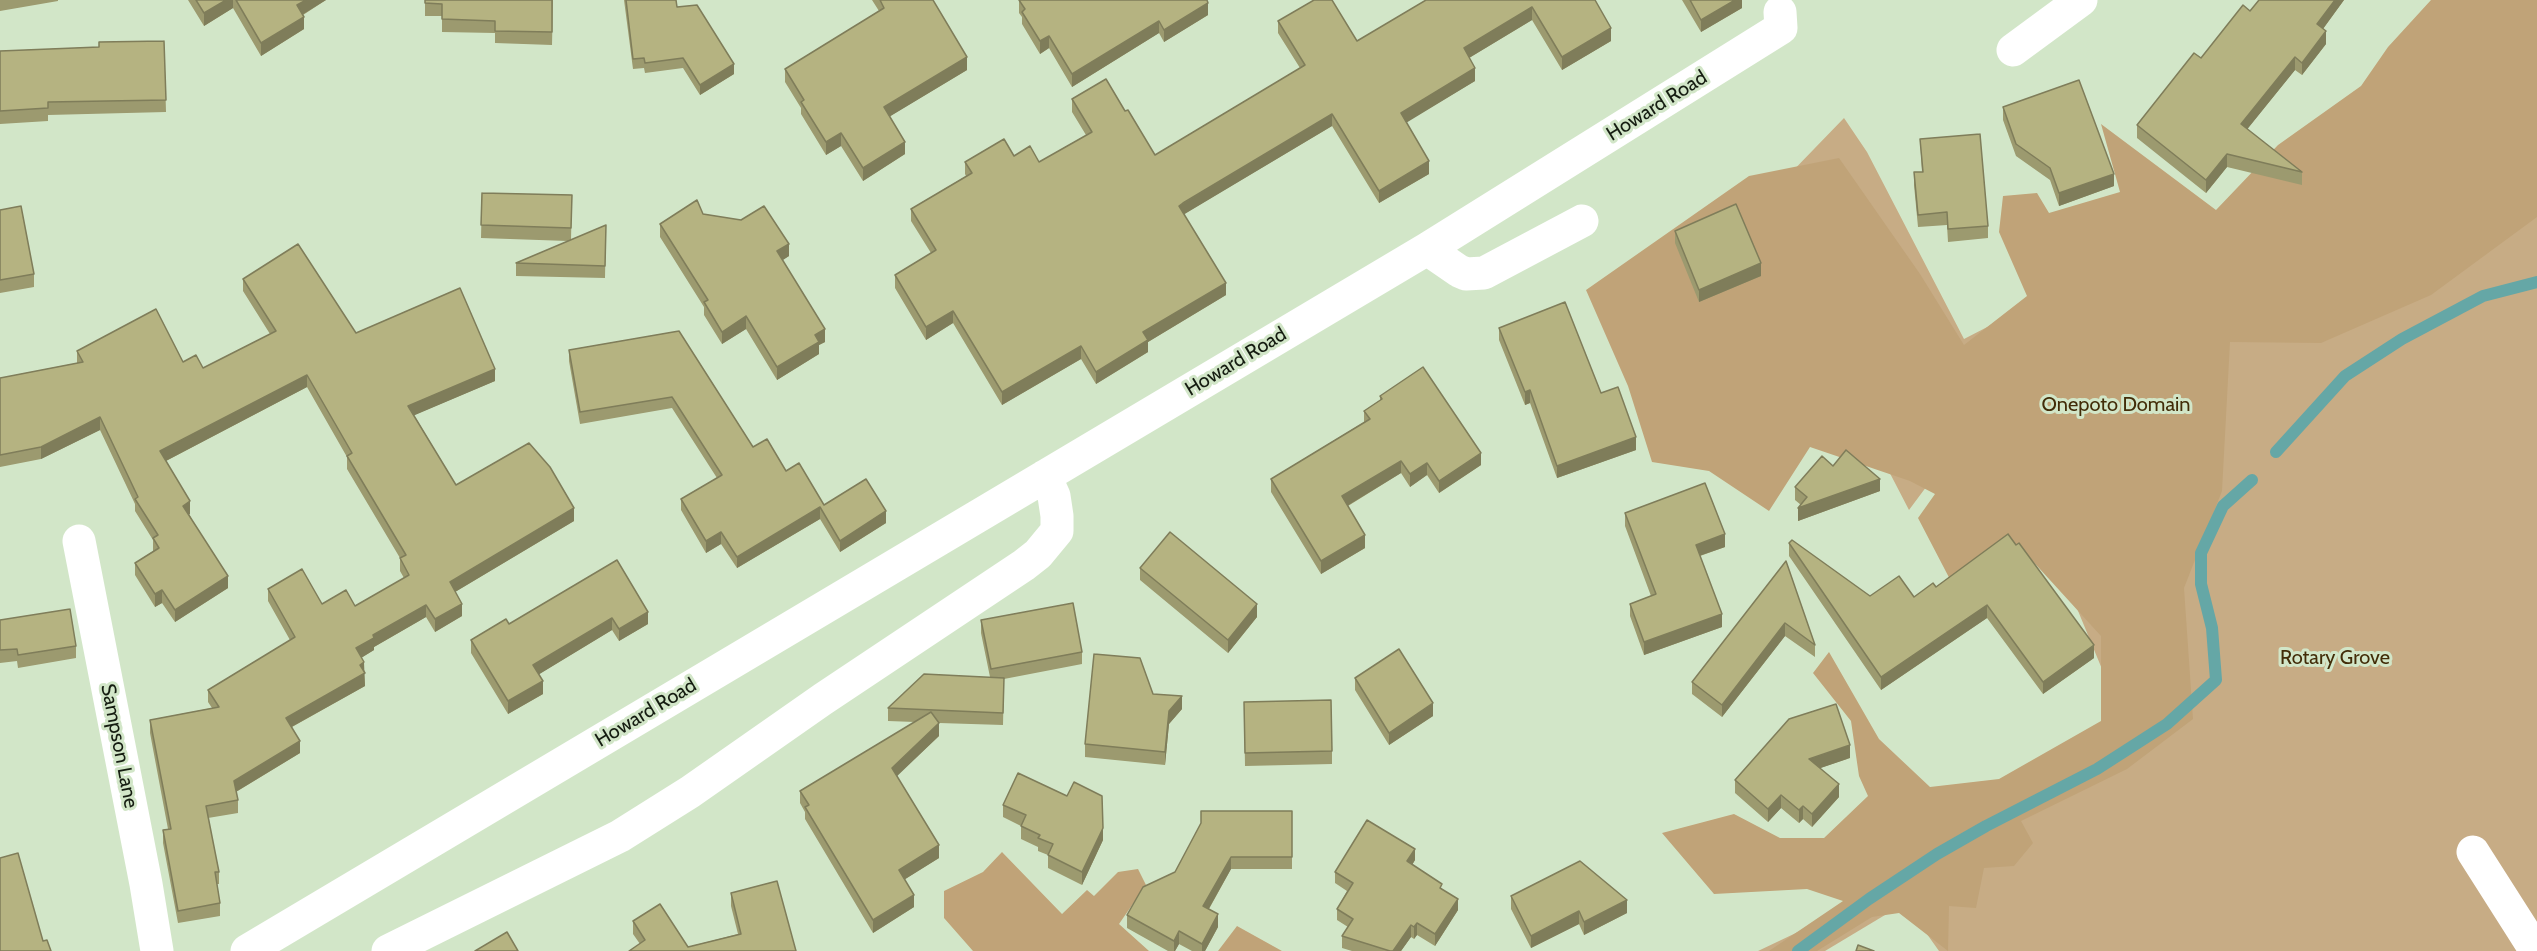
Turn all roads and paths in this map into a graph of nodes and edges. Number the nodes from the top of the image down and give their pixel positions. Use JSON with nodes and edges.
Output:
{"nodes":[{"id":1,"x":2081,"y":0,"type":"edge"},
{"id":2,"x":1780,"y":12,"type":"dead end"},
{"id":3,"x":2013,"y":50,"type":"dead end"},
{"id":4,"x":1582,"y":221,"type":"dead end"},
{"id":5,"x":1427,"y":249,"type":"junction"},
{"id":6,"x":1045,"y":476,"type":"junction"},
{"id":7,"x":79,"y":541,"type":"dead end"},
{"id":8,"x":2473,"y":852,"type":"dead end"},
{"id":9,"x":157,"y":951,"type":"edge"},
{"id":10,"x":247,"y":951,"type":"edge"},
{"id":11,"x":388,"y":951,"type":"edge"},
{"id":12,"x":2536,"y":951,"type":"edge"}],
"edges":[{"from":1,"to":3,"type":"street"},
{"from":2,"to":5,"type":"street","name":"Howard Road"},
{"from":4,"to":5,"type":"street"},
{"from":5,"to":6,"type":"street","name":"Howard Road"},
{"from":6,"to":10,"type":"street","name":"Howard Road"},
{"from":6,"to":11,"type":"street"},
{"from":7,"to":9,"type":"street","name":"Sampson Lane"},
{"from":8,"to":12,"type":"street"}]}
